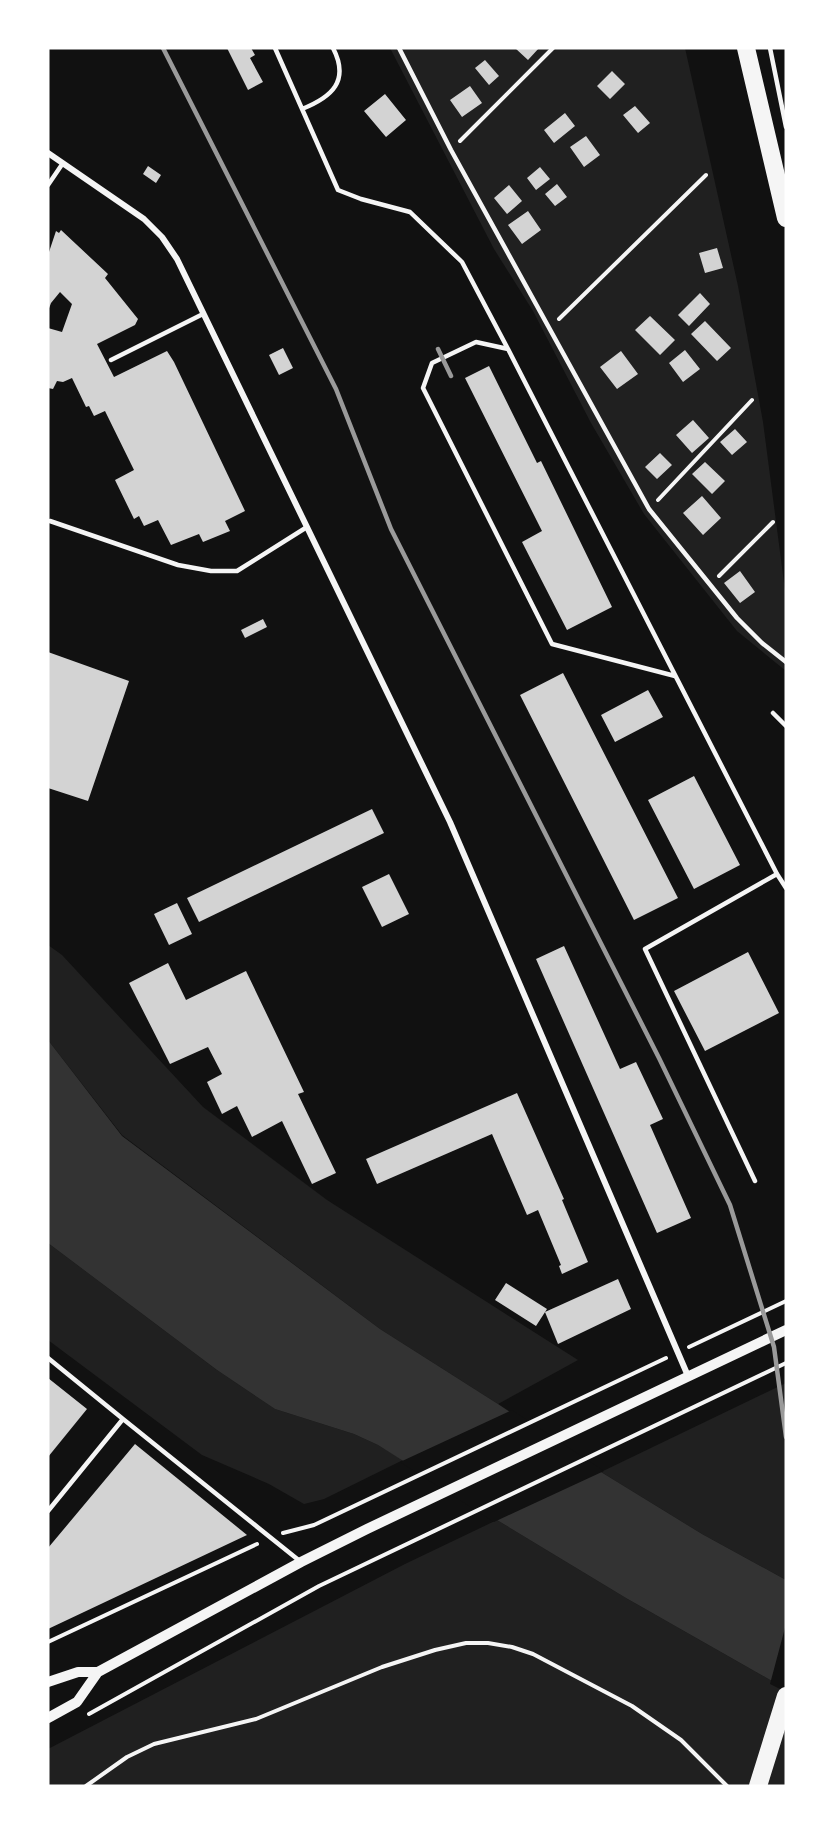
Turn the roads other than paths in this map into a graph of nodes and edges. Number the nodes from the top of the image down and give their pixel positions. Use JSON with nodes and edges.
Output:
{"nodes":[{"id":1,"x":275,"y":48,"type":"edge"},
{"id":2,"x":333,"y":48,"type":"edge"},
{"id":3,"x":399,"y":48,"type":"edge"},
{"id":4,"x":746,"y":48,"type":"edge"},
{"id":5,"x":770,"y":48,"type":"edge"},
{"id":6,"x":302,"y":109,"type":"junction"},
{"id":7,"x":786,"y":127,"type":"edge"},
{"id":8,"x":48,"y":153,"type":"edge"},
{"id":9,"x":63,"y":164,"type":"junction"},
{"id":10,"x":48,"y":185,"type":"edge"},
{"id":11,"x":786,"y":218,"type":"edge"},
{"id":12,"x":203,"y":314,"type":"junction"},
{"id":13,"x":508,"y":349,"type":"junction"},
{"id":14,"x":111,"y":360,"type":"dead end"},
{"id":15,"x":50,"y":521,"type":"dead end"},
{"id":16,"x":307,"y":527,"type":"junction"},
{"id":17,"x":786,"y":662,"type":"edge"},
{"id":18,"x":675,"y":676,"type":"junction"},
{"id":19,"x":773,"y":713,"type":"dead end"},
{"id":20,"x":786,"y":726,"type":"edge"},
{"id":21,"x":777,"y":874,"type":"junction"},
{"id":22,"x":786,"y":888,"type":"edge"},
{"id":23,"x":755,"y":1181,"type":"dead end"},
{"id":24,"x":784,"y":1331,"type":"edge"},
{"id":25,"x":48,"y":1358,"type":"edge"},
{"id":26,"x":688,"y":1376,"type":"junction"},
{"id":27,"x":123,"y":1419,"type":"junction"},
{"id":28,"x":48,"y":1511,"type":"edge"},
{"id":29,"x":301,"y":1562,"type":"junction"},
{"id":30,"x":98,"y":1672,"type":"junction"},
{"id":31,"x":48,"y":1682,"type":"edge"},
{"id":32,"x":786,"y":1696,"type":"edge"},
{"id":33,"x":48,"y":1718,"type":"edge"},
{"id":34,"x":758,"y":1786,"type":"edge"}],
"edges":[{"from":1,"to":6,"type":"lane"},
{"from":2,"to":6,"type":"lane"},
{"from":3,"to":17,"type":"lane"},
{"from":4,"to":11,"type":"highway"},
{"from":5,"to":7,"type":"lane"},
{"from":6,"to":13,"type":"lane"},
{"from":8,"to":9,"type":"street"},
{"from":9,"to":10,"type":"lane"},
{"from":9,"to":12,"type":"street"},
{"from":12,"to":14,"type":"lane"},
{"from":12,"to":16,"type":"street"},
{"from":13,"to":18,"type":"lane"},
{"from":13,"to":18,"type":"lane"},
{"from":15,"to":16,"type":"lane"},
{"from":16,"to":26,"type":"street"},
{"from":18,"to":21,"type":"lane"},
{"from":19,"to":20,"type":"lane"},
{"from":21,"to":22,"type":"lane"},
{"from":21,"to":23,"type":"lane"},
{"from":24,"to":26,"type":"street"},
{"from":25,"to":27,"type":"lane"},
{"from":26,"to":29,"type":"street"},
{"from":27,"to":28,"type":"lane"},
{"from":27,"to":29,"type":"lane"},
{"from":29,"to":30,"type":"street"},
{"from":30,"to":31,"type":"street"},
{"from":30,"to":33,"type":"street"},
{"from":32,"to":34,"type":"highway"}]}
